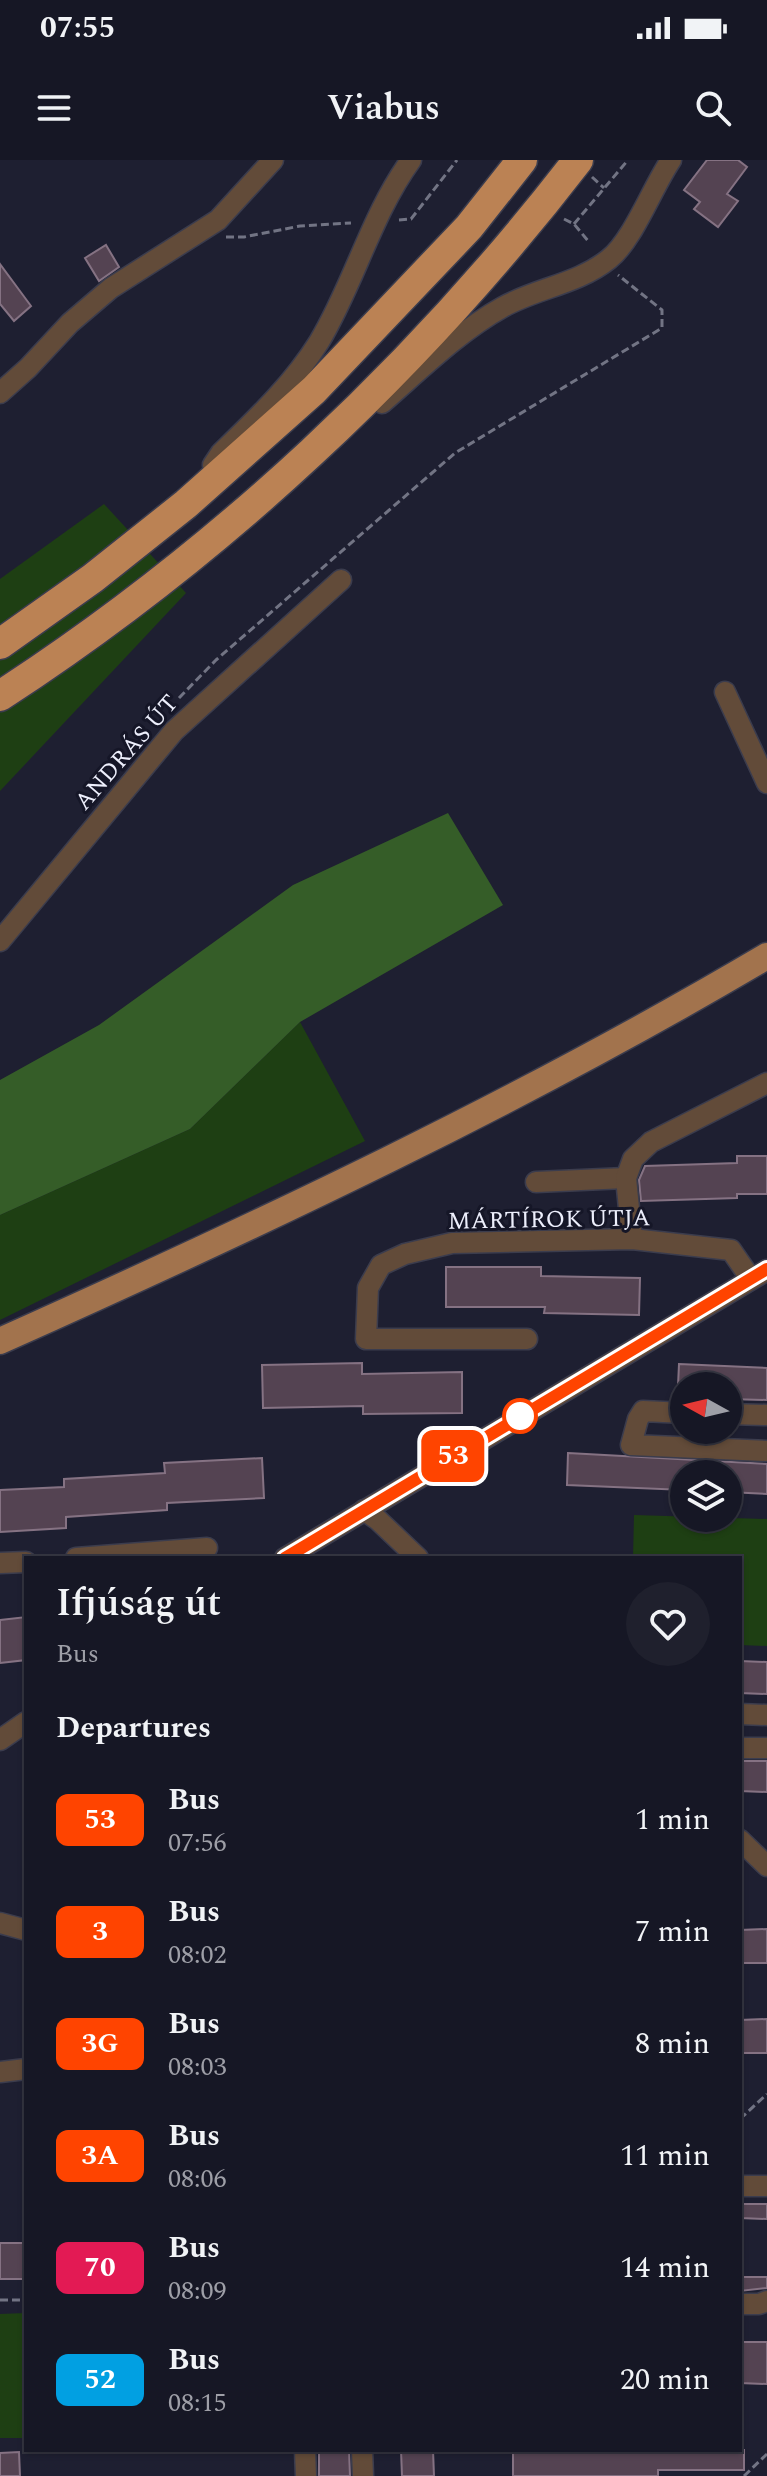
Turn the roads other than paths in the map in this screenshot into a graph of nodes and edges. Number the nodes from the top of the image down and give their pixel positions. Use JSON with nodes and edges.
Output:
{"nodes":[{"id":1,"x":273,"y":160,"type":"edge"},
{"id":2,"x":411,"y":160,"type":"edge"},
{"id":3,"x":522,"y":160,"type":"edge"},
{"id":4,"x":671,"y":160,"type":"edge"},
{"id":5,"x":582,"y":166,"type":"edge"},
{"id":6,"x":0,"y":393,"type":"edge"},
{"id":7,"x":304,"y":459,"type":"junction"},
{"id":8,"x":186,"y":504,"type":"junction"},
{"id":9,"x":341,"y":580,"type":"dead end"},
{"id":10,"x":0,"y":644,"type":"edge"},
{"id":11,"x":725,"y":692,"type":"dead end"},
{"id":12,"x":0,"y":696,"type":"edge"},
{"id":13,"x":767,"y":783,"type":"edge"},
{"id":14,"x":0,"y":941,"type":"edge"},
{"id":15,"x":767,"y":956,"type":"edge"},
{"id":16,"x":767,"y":1083,"type":"edge"},
{"id":17,"x":626,"y":1178,"type":"junction"},
{"id":18,"x":536,"y":1182,"type":"dead end"},
{"id":19,"x":632,"y":1239,"type":"junction"},
{"id":20,"x":759,"y":1274,"type":"edge"},
{"id":21,"x":527,"y":1339,"type":"dead end"},
{"id":22,"x":0,"y":1341,"type":"edge"},
{"id":23,"x":670,"y":1412,"type":"edge"},
{"id":24,"x":742,"y":1414,"type":"edge"},
{"id":25,"x":767,"y":1415,"type":"edge"},
{"id":26,"x":767,"y":1451,"type":"edge"},
{"id":27,"x":364,"y":1510,"type":"junction"},
{"id":28,"x":207,"y":1548,"type":"dead end"},
{"id":29,"x":141,"y":1556,"type":"edge"},
{"id":30,"x":288,"y":1556,"type":"edge"},
{"id":31,"x":416,"y":1556,"type":"edge"},
{"id":32,"x":24,"y":1562,"type":"edge"},
{"id":33,"x":0,"y":1563,"type":"edge"},
{"id":34,"x":742,"y":1714,"type":"edge"},
{"id":35,"x":767,"y":1715,"type":"edge"},
{"id":36,"x":24,"y":1723,"type":"edge"},
{"id":37,"x":0,"y":1740,"type":"edge"},
{"id":38,"x":742,"y":1748,"type":"edge"},
{"id":39,"x":767,"y":1748,"type":"edge"},
{"id":40,"x":742,"y":1842,"type":"edge"},
{"id":41,"x":767,"y":1866,"type":"edge"},
{"id":42,"x":0,"y":1923,"type":"edge"},
{"id":43,"x":24,"y":1929,"type":"edge"},
{"id":44,"x":24,"y":2069,"type":"edge"},
{"id":45,"x":0,"y":2072,"type":"edge"},
{"id":46,"x":742,"y":2186,"type":"edge"},
{"id":47,"x":767,"y":2186,"type":"edge"},
{"id":48,"x":767,"y":2301,"type":"edge"},
{"id":49,"x":742,"y":2304,"type":"edge"},
{"id":50,"x":305,"y":2452,"type":"edge"},
{"id":51,"x":362,"y":2452,"type":"edge"},
{"id":52,"x":306,"y":2476,"type":"edge"},
{"id":53,"x":363,"y":2476,"type":"edge"}],
"edges":[{"from":1,"to":6,"type":"street"},
{"from":2,"to":8,"type":"street"},
{"from":3,"to":8,"type":"highway"},
{"from":4,"to":7,"type":"street"},
{"from":5,"to":7,"type":"highway"},
{"from":7,"to":12,"type":"highway"},
{"from":8,"to":10,"type":"highway"},
{"from":9,"to":14,"type":"street","name":"ANDRÁS ÚT"},
{"from":11,"to":13,"type":"street"},
{"from":15,"to":22,"type":"main road"},
{"from":16,"to":17,"type":"street"},
{"from":17,"to":18,"type":"street"},
{"from":17,"to":19,"type":"street"},
{"from":19,"to":20,"type":"street","name":"MÁRTÍROK ÚTJA"},
{"from":19,"to":21,"type":"street","name":"MÁRTÍROK ÚTJA"},
{"from":20,"to":27,"type":"street","name":"MÁRTÍROK ÚTJA"},
{"from":23,"to":26,"type":"street"},
{"from":24,"to":25,"type":"street"},
{"from":27,"to":30,"type":"street","name":"MÁRTÍROK ÚTJA"},
{"from":27,"to":31,"type":"street"},
{"from":28,"to":29,"type":"street"},
{"from":32,"to":33,"type":"street"},
{"from":34,"to":35,"type":"street"},
{"from":36,"to":37,"type":"street"},
{"from":38,"to":39,"type":"street"},
{"from":40,"to":41,"type":"street"},
{"from":42,"to":43,"type":"street"},
{"from":44,"to":45,"type":"street"},
{"from":46,"to":47,"type":"street"},
{"from":48,"to":49,"type":"street"},
{"from":50,"to":52,"type":"street"},
{"from":51,"to":53,"type":"street"}]}
